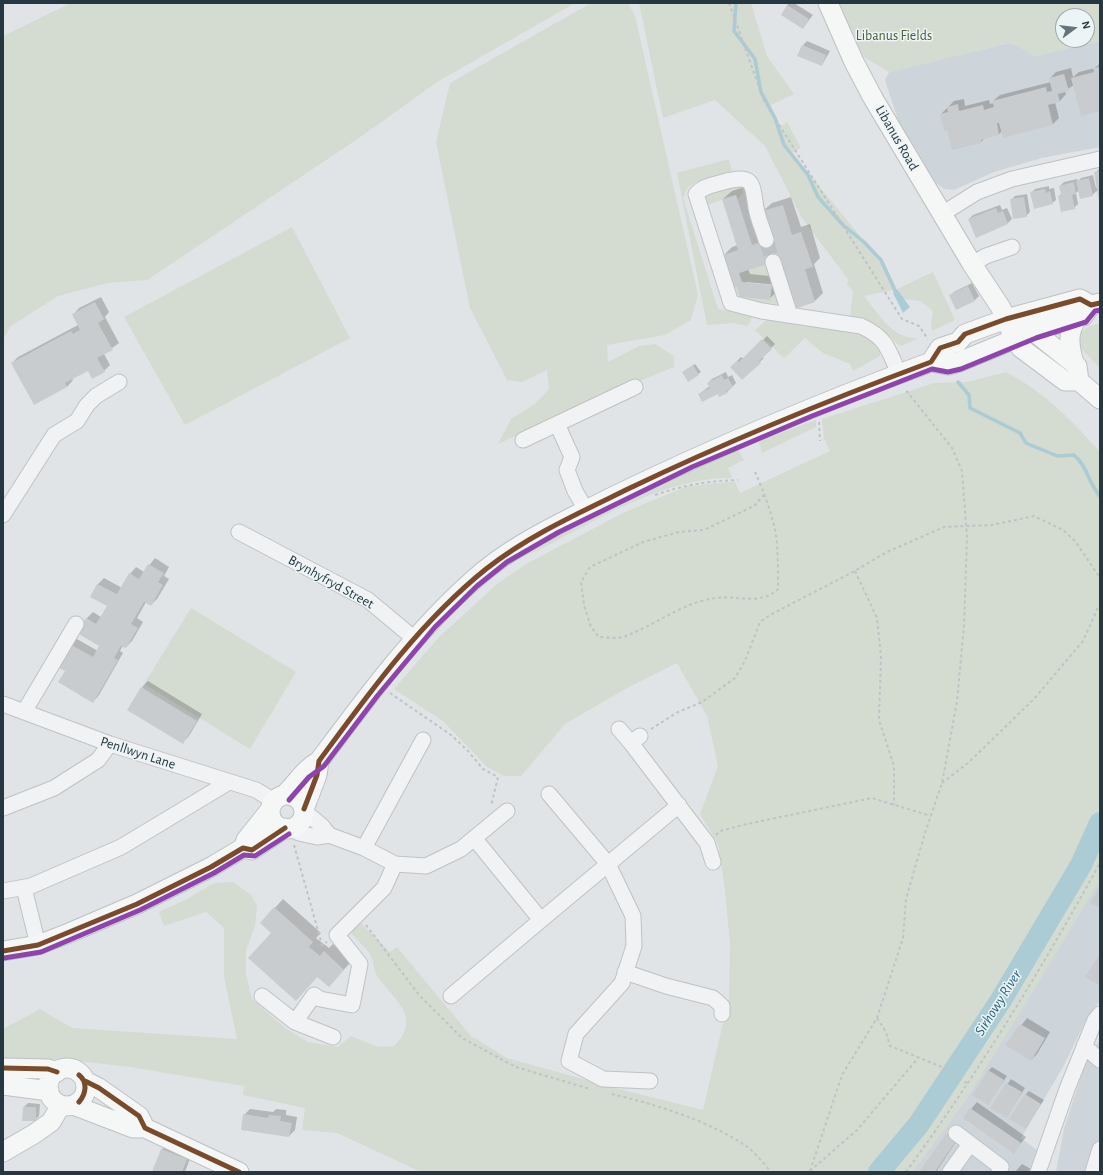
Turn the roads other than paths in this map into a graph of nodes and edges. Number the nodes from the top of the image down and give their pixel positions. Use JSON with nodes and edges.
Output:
{"nodes":[{"id":1,"x":828,"y":3,"type":"edge"},
{"id":2,"x":1100,"y":159,"type":"edge"},
{"id":3,"x":942,"y":214,"type":"junction"},
{"id":4,"x":766,"y":240,"type":"tunnel mouth"},
{"id":5,"x":1012,"y":248,"type":"dead end"},
{"id":6,"x":773,"y":262,"type":"tunnel mouth"},
{"id":7,"x":972,"y":264,"type":"junction"},
{"id":8,"x":1096,"y":304,"type":"edge"},
{"id":9,"x":787,"y":315,"type":"junction"},
{"id":10,"x":1077,"y":318,"type":"junction"},
{"id":11,"x":1015,"y":326,"type":"junction"},
{"id":12,"x":932,"y":362,"type":"junction"},
{"id":13,"x":1074,"y":363,"type":"junction"},
{"id":14,"x":1080,"y":381,"type":"junction"},
{"id":15,"x":119,"y":382,"type":"dead end"},
{"id":16,"x":902,"y":382,"type":"junction"},
{"id":17,"x":635,"y":387,"type":"dead end"},
{"id":18,"x":1100,"y":399,"type":"edge"},
{"id":19,"x":557,"y":424,"type":"junction"},
{"id":20,"x":523,"y":440,"type":"dead end"},
{"id":21,"x":586,"y":510,"type":"junction"},
{"id":22,"x":3,"y":515,"type":"edge"},
{"id":23,"x":240,"y":532,"type":"dead end"},
{"id":24,"x":76,"y":624,"type":"dead end"},
{"id":25,"x":416,"y":640,"type":"junction"},
{"id":26,"x":3,"y":704,"type":"edge"},
{"id":27,"x":24,"y":712,"type":"junction"},
{"id":28,"x":619,"y":729,"type":"dead end"},
{"id":29,"x":423,"y":740,"type":"dead end"},
{"id":30,"x":110,"y":744,"type":"junction"},
{"id":31,"x":319,"y":761,"type":"junction"},
{"id":32,"x":229,"y":782,"type":"junction"},
{"id":33,"x":549,"y":794,"type":"dead end"},
{"id":34,"x":276,"y":802,"type":"junction"},
{"id":35,"x":679,"y":805,"type":"junction"},
{"id":36,"x":3,"y":808,"type":"edge"},
{"id":37,"x":304,"y":810,"type":"junction"},
{"id":38,"x":507,"y":811,"type":"dead end"},
{"id":39,"x":289,"y":833,"type":"junction"},
{"id":40,"x":329,"y":835,"type":"junction"},
{"id":41,"x":474,"y":838,"type":"junction"},
{"id":42,"x":243,"y":848,"type":"junction"},
{"id":43,"x":364,"y":848,"type":"junction"},
{"id":44,"x":713,"y":862,"type":"dead end"},
{"id":45,"x":394,"y":864,"type":"junction"},
{"id":46,"x":608,"y":864,"type":"junction"},
{"id":47,"x":24,"y":888,"type":"junction"},
{"id":48,"x":3,"y":891,"type":"edge"},
{"id":49,"x":541,"y":920,"type":"junction"},
{"id":50,"x":38,"y":944,"type":"junction"},
{"id":51,"x":3,"y":952,"type":"edge"},
{"id":52,"x":625,"y":972,"type":"junction"},
{"id":53,"x":262,"y":996,"type":"dead end"},
{"id":54,"x":451,"y":996,"type":"dead end"},
{"id":55,"x":722,"y":1014,"type":"dead end"},
{"id":56,"x":1100,"y":1014,"type":"edge"},
{"id":57,"x":295,"y":1022,"type":"junction"},
{"id":58,"x":333,"y":1037,"type":"dead end"},
{"id":59,"x":1084,"y":1046,"type":"junction"},
{"id":60,"x":1100,"y":1060,"type":"edge"},
{"id":61,"x":3,"y":1068,"type":"edge"},
{"id":62,"x":57,"y":1072,"type":"junction"},
{"id":63,"x":85,"y":1081,"type":"junction"},
{"id":64,"x":650,"y":1081,"type":"dead end"},
{"id":65,"x":3,"y":1085,"type":"edge"},
{"id":66,"x":49,"y":1091,"type":"junction"},
{"id":67,"x":67,"y":1105,"type":"junction"},
{"id":68,"x":145,"y":1128,"type":"junction"},
{"id":69,"x":956,"y":1133,"type":"dead end"},
{"id":70,"x":970,"y":1144,"type":"junction"},
{"id":71,"x":1100,"y":1149,"type":"edge"},
{"id":72,"x":3,"y":1152,"type":"edge"},
{"id":73,"x":239,"y":1172,"type":"edge"},
{"id":74,"x":950,"y":1172,"type":"edge"},
{"id":75,"x":999,"y":1172,"type":"edge"},
{"id":76,"x":1038,"y":1172,"type":"edge"},
{"id":77,"x":1093,"y":1172,"type":"edge"}],
"edges":[{"from":1,"to":3,"type":"main road","name":"Libanus Road"},
{"from":2,"to":3,"type":"street"},
{"from":3,"to":7,"type":"main road","name":"Libanus Road"},
{"from":4,"to":9,"type":"street"},
{"from":5,"to":7,"type":"street"},
{"from":6,"to":9,"type":"street"},
{"from":7,"to":11,"type":"main road","name":"Libanus Road"},
{"from":8,"to":10,"type":"main road"},
{"from":8,"to":11,"type":"main road"},
{"from":9,"to":16,"type":"street"},
{"from":10,"to":11,"type":"main road"},
{"from":10,"to":13,"type":"main road"},
{"from":11,"to":12,"type":"main road"},
{"from":11,"to":12,"type":"main road"},
{"from":11,"to":13,"type":"main road"},
{"from":11,"to":14,"type":"main road"},
{"from":12,"to":16,"type":"main road"},
{"from":13,"to":14,"type":"main road"},
{"from":14,"to":18,"type":"main road"},
{"from":15,"to":22,"type":"street"},
{"from":16,"to":21,"type":"main road"},
{"from":17,"to":19,"type":"street"},
{"from":19,"to":20,"type":"street"},
{"from":19,"to":21,"type":"street"},
{"from":21,"to":25,"type":"main road"},
{"from":23,"to":25,"type":"street","name":"Brynhyfryd Street"},
{"from":24,"to":27,"type":"street"},
{"from":25,"to":31,"type":"main road"},
{"from":26,"to":27,"type":"street","name":"Penllwyn Lane"},
{"from":27,"to":30,"type":"street","name":"Penllwyn Lane"},
{"from":28,"to":35,"type":"street"},
{"from":29,"to":43,"type":"street"},
{"from":30,"to":32,"type":"street","name":"Penllwyn Lane"},
{"from":30,"to":36,"type":"street"},
{"from":31,"to":34,"type":"main road"},
{"from":31,"to":37,"type":"main road"},
{"from":32,"to":34,"type":"street","name":"Penllwyn Lane"},
{"from":32,"to":47,"type":"street"},
{"from":33,"to":46,"type":"street"},
{"from":34,"to":37,"type":"main road"},
{"from":34,"to":39,"type":"main road"},
{"from":34,"to":42,"type":"main road"},
{"from":35,"to":44,"type":"street"},
{"from":35,"to":46,"type":"street"},
{"from":37,"to":39,"type":"main road"},
{"from":37,"to":40,"type":"street"},
{"from":38,"to":41,"type":"street"},
{"from":39,"to":40,"type":"street"},
{"from":39,"to":42,"type":"main road"},
{"from":40,"to":43,"type":"street"},
{"from":41,"to":45,"type":"street"},
{"from":41,"to":49,"type":"street"},
{"from":42,"to":50,"type":"main road"},
{"from":43,"to":45,"type":"street"},
{"from":45,"to":57,"type":"street"},
{"from":46,"to":49,"type":"street"},
{"from":46,"to":52,"type":"street"},
{"from":47,"to":48,"type":"street"},
{"from":47,"to":50,"type":"street"},
{"from":49,"to":54,"type":"street"},
{"from":50,"to":51,"type":"main road"},
{"from":52,"to":55,"type":"street"},
{"from":52,"to":64,"type":"street"},
{"from":53,"to":57,"type":"street"},
{"from":56,"to":59,"type":"street"},
{"from":57,"to":58,"type":"street"},
{"from":59,"to":60,"type":"street"},
{"from":59,"to":76,"type":"street"},
{"from":61,"to":62,"type":"main road"},
{"from":62,"to":63,"type":"main road"},
{"from":62,"to":66,"type":"main road"},
{"from":63,"to":67,"type":"main road"},
{"from":63,"to":68,"type":"main road"},
{"from":65,"to":66,"type":"main road"},
{"from":66,"to":67,"type":"main road"},
{"from":67,"to":68,"type":"main road"},
{"from":67,"to":72,"type":"main road"},
{"from":68,"to":73,"type":"main road"},
{"from":69,"to":70,"type":"street"},
{"from":70,"to":74,"type":"street"},
{"from":70,"to":75,"type":"street"},
{"from":71,"to":77,"type":"street"}]}
